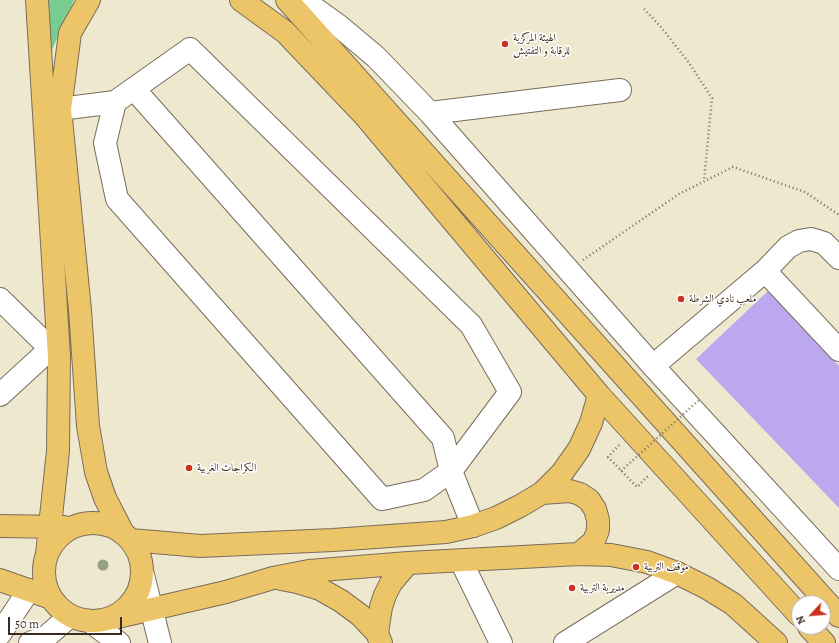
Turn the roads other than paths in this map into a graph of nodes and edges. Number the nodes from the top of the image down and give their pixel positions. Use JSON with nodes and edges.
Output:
{"nodes":[{"id":1,"x":37,"y":0,"type":"edge"},
{"id":2,"x":241,"y":0,"type":"edge"},
{"id":3,"x":287,"y":0,"type":"edge"},
{"id":4,"x":303,"y":0,"type":"edge"},
{"id":5,"x":90,"y":1,"type":"edge"},
{"id":6,"x":134,"y":89,"type":"junction"},
{"id":7,"x":620,"y":90,"type":"dead end"},
{"id":8,"x":115,"y":102,"type":"junction"},
{"id":9,"x":60,"y":109,"type":"junction"},
{"id":10,"x":430,"y":112,"type":"junction"},
{"id":11,"x":839,"y":258,"type":"edge"},
{"id":12,"x":765,"y":271,"type":"junction"},
{"id":13,"x":0,"y":299,"type":"edge"},
{"id":14,"x":839,"y":350,"type":"edge"},
{"id":15,"x":55,"y":353,"type":"junction"},
{"id":16,"x":653,"y":366,"type":"junction"},
{"id":17,"x":0,"y":395,"type":"edge"},
{"id":18,"x":599,"y":395,"type":"junction"},
{"id":19,"x":452,"y":471,"type":"junction"},
{"id":20,"x":542,"y":493,"type":"junction"},
{"id":21,"x":0,"y":526,"type":"edge"},
{"id":22,"x":473,"y":526,"type":"junction"},
{"id":23,"x":73,"y":527,"type":"junction"},
{"id":24,"x":50,"y":528,"type":"junction"},
{"id":25,"x":127,"y":537,"type":"junction"},
{"id":26,"x":47,"y":554,"type":"junction"},
{"id":27,"x":579,"y":554,"type":"junction"},
{"id":28,"x":461,"y":561,"type":"junction"},
{"id":29,"x":408,"y":563,"type":"junction"},
{"id":30,"x":839,"y":569,"type":"edge"},
{"id":31,"x":677,"y":572,"type":"junction"},
{"id":32,"x":143,"y":575,"type":"junction"},
{"id":33,"x":273,"y":578,"type":"junction"},
{"id":34,"x":0,"y":580,"type":"edge"},
{"id":35,"x":29,"y":590,"type":"junction"},
{"id":36,"x":51,"y":598,"type":"junction"},
{"id":37,"x":791,"y":607,"type":"edge"},
{"id":38,"x":150,"y":610,"type":"junction"},
{"id":39,"x":70,"y":616,"type":"junction"},
{"id":40,"x":839,"y":616,"type":"edge"},
{"id":41,"x":113,"y":618,"type":"junction"},
{"id":42,"x":91,"y":622,"type":"junction"},
{"id":43,"x":0,"y":634,"type":"edge"},
{"id":44,"x":816,"y":635,"type":"edge"},
{"id":45,"x":379,"y":638,"type":"edge"},
{"id":46,"x":43,"y":640,"type":"edge"},
{"id":47,"x":119,"y":643,"type":"edge"},
{"id":48,"x":160,"y":643,"type":"edge"},
{"id":49,"x":501,"y":643,"type":"edge"},
{"id":50,"x":565,"y":643,"type":"edge"},
{"id":51,"x":776,"y":643,"type":"edge"},
{"id":52,"x":824,"y":643,"type":"edge"}],
"edges":[{"from":1,"to":15,"type":"main road"},
{"from":2,"to":18,"type":"main road"},
{"from":3,"to":40,"type":"main road"},
{"from":4,"to":10,"type":"street"},
{"from":5,"to":9,"type":"main road"},
{"from":6,"to":8,"type":"street"},
{"from":6,"to":19,"type":"street"},
{"from":6,"to":19,"type":"street"},
{"from":7,"to":10,"type":"street"},
{"from":8,"to":9,"type":"street"},
{"from":8,"to":19,"type":"street"},
{"from":9,"to":25,"type":"main road"},
{"from":10,"to":16,"type":"street"},
{"from":11,"to":12,"type":"street"},
{"from":12,"to":14,"type":"street"},
{"from":12,"to":16,"type":"street"},
{"from":13,"to":15,"type":"street"},
{"from":15,"to":17,"type":"street"},
{"from":15,"to":24,"type":"main road"},
{"from":16,"to":30,"type":"street"},
{"from":18,"to":20,"type":"main road"},
{"from":18,"to":37,"type":"main road"},
{"from":19,"to":22,"type":"street"},
{"from":20,"to":22,"type":"main road"},
{"from":20,"to":27,"type":"main road"},
{"from":21,"to":24,"type":"main road"},
{"from":22,"to":25,"type":"main road"},
{"from":23,"to":24,"type":"main road"},
{"from":23,"to":25,"type":"main road"},
{"from":23,"to":26,"type":"main road"},
{"from":24,"to":26,"type":"main road"},
{"from":25,"to":32,"type":"main road"},
{"from":26,"to":36,"type":"main road"},
{"from":27,"to":28,"type":"main road"},
{"from":27,"to":31,"type":"main road"},
{"from":28,"to":29,"type":"main road"},
{"from":28,"to":49,"type":"street"},
{"from":29,"to":33,"type":"main road"},
{"from":29,"to":45,"type":"main road"},
{"from":31,"to":50,"type":"street"},
{"from":31,"to":51,"type":"main road"},
{"from":32,"to":38,"type":"street"},
{"from":32,"to":41,"type":"main road"},
{"from":33,"to":38,"type":"main road"},
{"from":33,"to":45,"type":"main road"},
{"from":34,"to":35,"type":"main road"},
{"from":35,"to":36,"type":"main road"},
{"from":35,"to":43,"type":"street"},
{"from":36,"to":39,"type":"main road"},
{"from":38,"to":41,"type":"main road"},
{"from":38,"to":48,"type":"street"},
{"from":39,"to":42,"type":"main road"},
{"from":39,"to":46,"type":"street"},
{"from":41,"to":42,"type":"main road"},
{"from":42,"to":47,"type":"street"},
{"from":44,"to":52,"type":"main road"}]}
